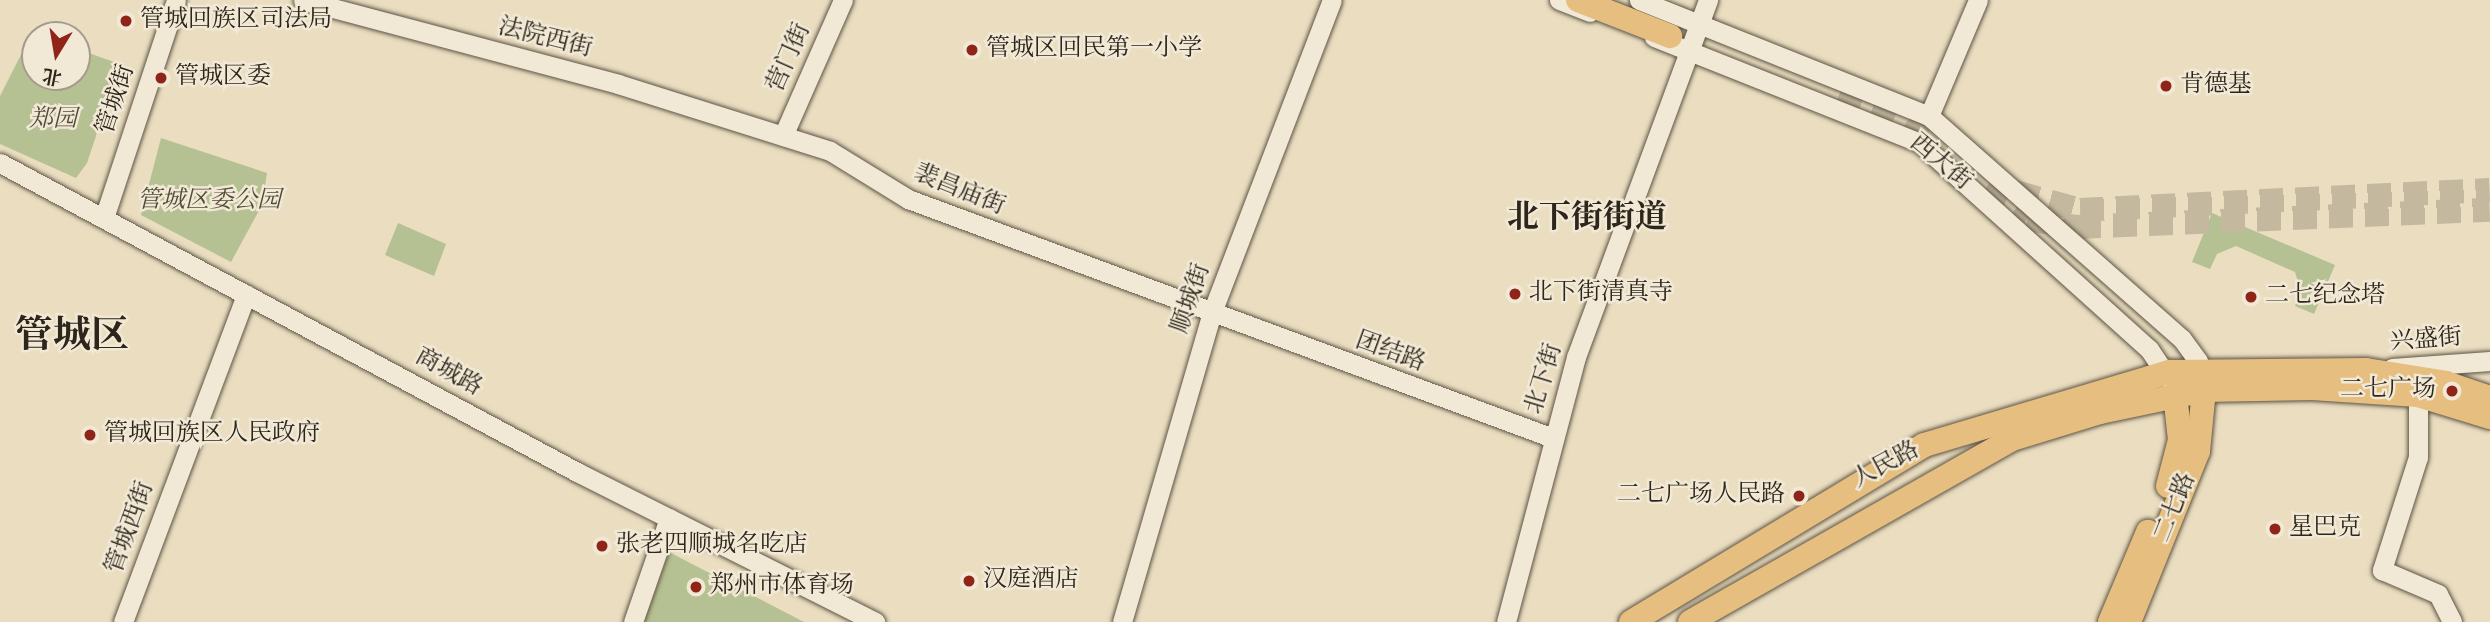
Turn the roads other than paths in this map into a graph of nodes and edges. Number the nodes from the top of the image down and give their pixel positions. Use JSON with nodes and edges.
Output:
{"nodes":[{"id":1,"x":176,"y":0,"type":"edge"},
{"id":2,"x":303,"y":0,"type":"edge"},
{"id":3,"x":843,"y":0,"type":"edge"},
{"id":4,"x":1332,"y":0,"type":"edge"},
{"id":5,"x":1559,"y":0,"type":"edge"},
{"id":6,"x":1578,"y":0,"type":"edge"},
{"id":7,"x":1624,"y":0,"type":"edge"},
{"id":8,"x":1639,"y":0,"type":"edge"},
{"id":9,"x":1708,"y":0,"type":"edge"},
{"id":10,"x":1978,"y":0,"type":"edge"},
{"id":11,"x":1696,"y":38,"type":"junction"},
{"id":12,"x":692,"y":107,"type":"joint"},
{"id":13,"x":1929,"y":116,"type":"junction"},
{"id":14,"x":783,"y":136,"type":"junction"},
{"id":15,"x":0,"y":163,"type":"edge"},
{"id":16,"x":105,"y":215,"type":"junction"},
{"id":17,"x":246,"y":294,"type":"junction"},
{"id":18,"x":1211,"y":315,"type":"junction"},
{"id":19,"x":2490,"y":361,"type":"edge"},
{"id":20,"x":2366,"y":370,"type":"junction"},
{"id":21,"x":2203,"y":379,"type":"junction"},
{"id":22,"x":2172,"y":383,"type":"junction"},
{"id":23,"x":2418,"y":395,"type":"junction"},
{"id":24,"x":2490,"y":398,"type":"edge"},
{"id":25,"x":2490,"y":417,"type":"edge"},
{"id":26,"x":1553,"y":438,"type":"junction"},
{"id":27,"x":669,"y":518,"type":"junction"},
{"id":28,"x":123,"y":622,"type":"edge"},
{"id":29,"x":633,"y":622,"type":"edge"},
{"id":30,"x":875,"y":622,"type":"edge"},
{"id":31,"x":1122,"y":622,"type":"edge"},
{"id":32,"x":1506,"y":622,"type":"edge"},
{"id":33,"x":1631,"y":622,"type":"edge"},
{"id":34,"x":1690,"y":622,"type":"edge"},
{"id":35,"x":2110,"y":622,"type":"edge"},
{"id":36,"x":2129,"y":622,"type":"edge"},
{"id":37,"x":2452,"y":622,"type":"edge"}],
"edges":[{"from":1,"to":16,"type":"street","name":"管城街"},
{"from":2,"to":12,"type":"street","name":"法院西街"},
{"from":3,"to":14,"type":"street","name":"营门街"},
{"from":4,"to":18,"type":"street","name":"顺城街"},
{"from":5,"to":11,"type":"street","name":"西大街"},
{"from":6,"to":7,"type":"main road"},
{"from":8,"to":11,"type":"street","name":"西大街"},
{"from":9,"to":11,"type":"street","name":"北下街"},
{"from":10,"to":13,"type":"street"},
{"from":11,"to":13,"type":"street","name":"西大街"},
{"from":11,"to":22,"type":"street","name":"西大街"},
{"from":11,"to":26,"type":"street","name":"北下街"},
{"from":12,"to":14,"type":"street","name":"裴昌庙街"},
{"from":13,"to":21,"type":"street","name":"西大街"},
{"from":14,"to":18,"type":"street","name":"裴昌庙街"},
{"from":15,"to":16,"type":"street","name":"商城路"},
{"from":16,"to":17,"type":"street","name":"商城路"},
{"from":17,"to":27,"type":"street","name":"商城路"},
{"from":17,"to":28,"type":"street","name":"管城西街"},
{"from":18,"to":26,"type":"street","name":"团结路"},
{"from":18,"to":31,"type":"street","name":"顺城街"},
{"from":19,"to":20,"type":"street","name":"兴盛街"},
{"from":20,"to":21,"type":"main road"},
{"from":20,"to":24,"type":"main road"},
{"from":21,"to":22,"type":"main road"},
{"from":21,"to":23,"type":"main road"},
{"from":21,"to":36,"type":"main road","name":"二七路"},
{"from":22,"to":33,"type":"main road","name":"人民路"},
{"from":22,"to":34,"type":"main road","name":"人民路"},
{"from":22,"to":35,"type":"main road","name":"二七路"},
{"from":23,"to":25,"type":"main road"},
{"from":23,"to":37,"type":"street"},
{"from":26,"to":32,"type":"street","name":"北下街"},
{"from":27,"to":29,"type":"street"},
{"from":27,"to":30,"type":"street","name":"商城路"}]}
